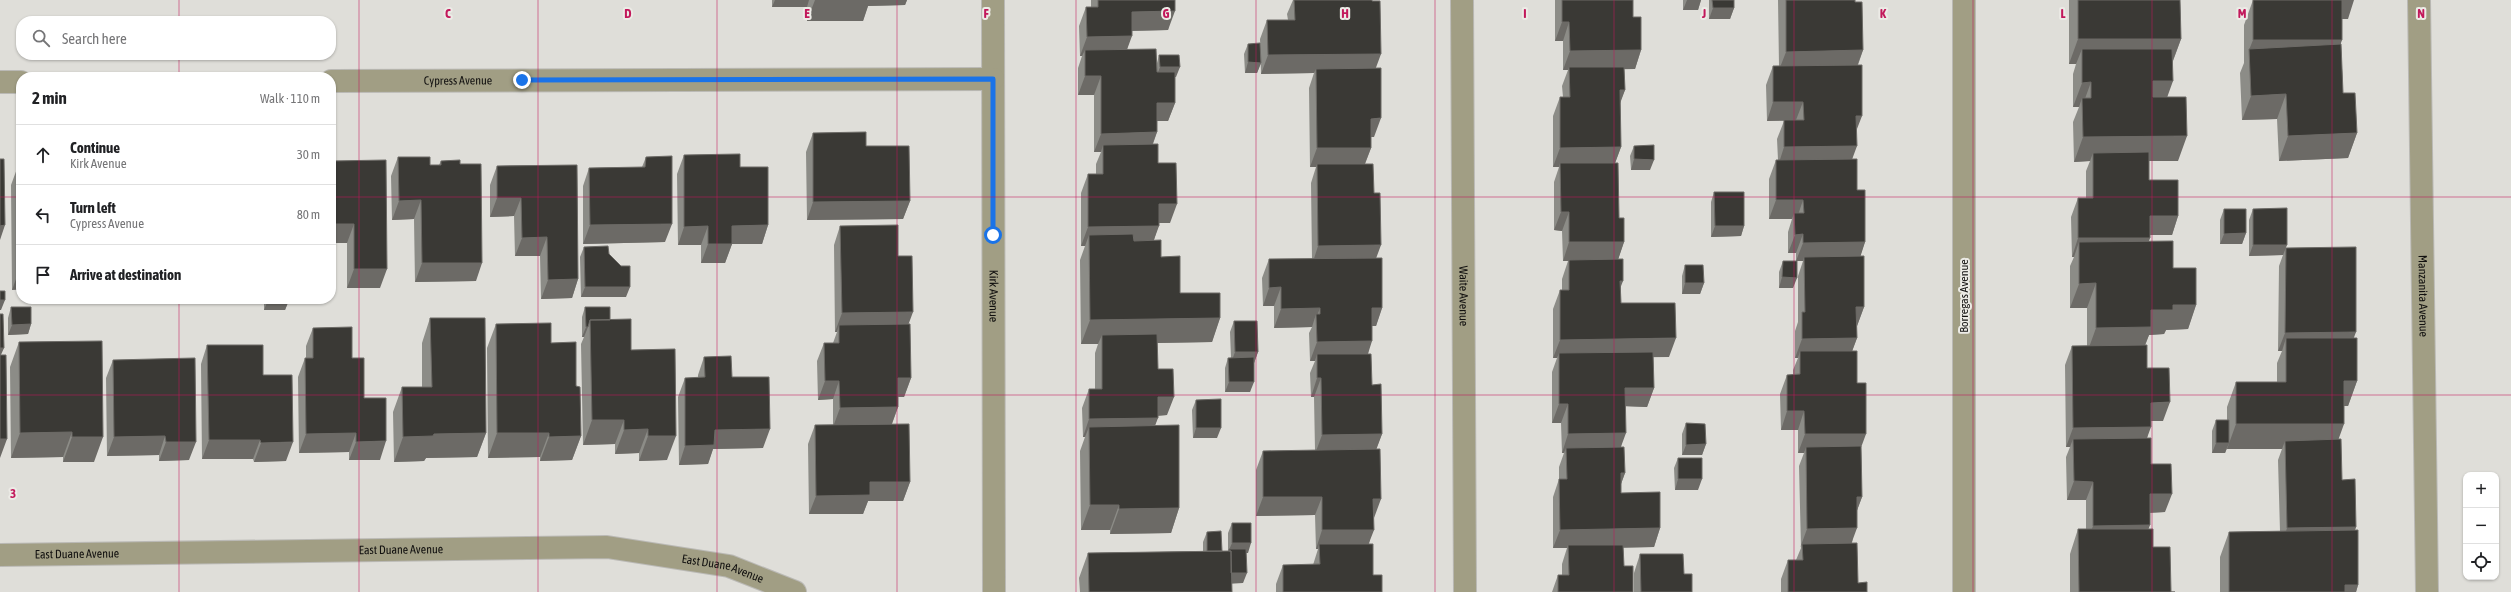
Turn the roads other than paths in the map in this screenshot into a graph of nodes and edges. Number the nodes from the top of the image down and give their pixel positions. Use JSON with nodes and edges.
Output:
{"nodes":[{"id":1,"x":993,"y":0,"type":"edge"},
{"id":2,"x":1462,"y":0,"type":"edge"},
{"id":3,"x":1964,"y":0,"type":"edge"},
{"id":4,"x":2419,"y":0,"type":"edge"},
{"id":5,"x":993,"y":79,"type":"junction"},
{"id":6,"x":336,"y":81,"type":"edge"},
{"id":7,"x":0,"y":82,"type":"edge"},
{"id":8,"x":16,"y":82,"type":"edge"},
{"id":9,"x":0,"y":555,"type":"edge"},
{"id":10,"x":794,"y":592,"type":"edge"},
{"id":11,"x":994,"y":592,"type":"edge"},
{"id":12,"x":1465,"y":592,"type":"edge"},
{"id":13,"x":1964,"y":592,"type":"edge"},
{"id":14,"x":2427,"y":592,"type":"edge"}],
"edges":[{"from":1,"to":5,"type":"street","name":"Kirk Avenue"},
{"from":2,"to":12,"type":"street","name":"Waite Avenue"},
{"from":3,"to":13,"type":"street","name":"Borregas Avenue"},
{"from":4,"to":14,"type":"street","name":"Manzanita Avenue"},
{"from":5,"to":6,"type":"street","name":"Cypress Avenue"},
{"from":5,"to":11,"type":"street","name":"Kirk Avenue"},
{"from":7,"to":8,"type":"street"},
{"from":9,"to":10,"type":"street","name":"East Duane Avenue"}]}
